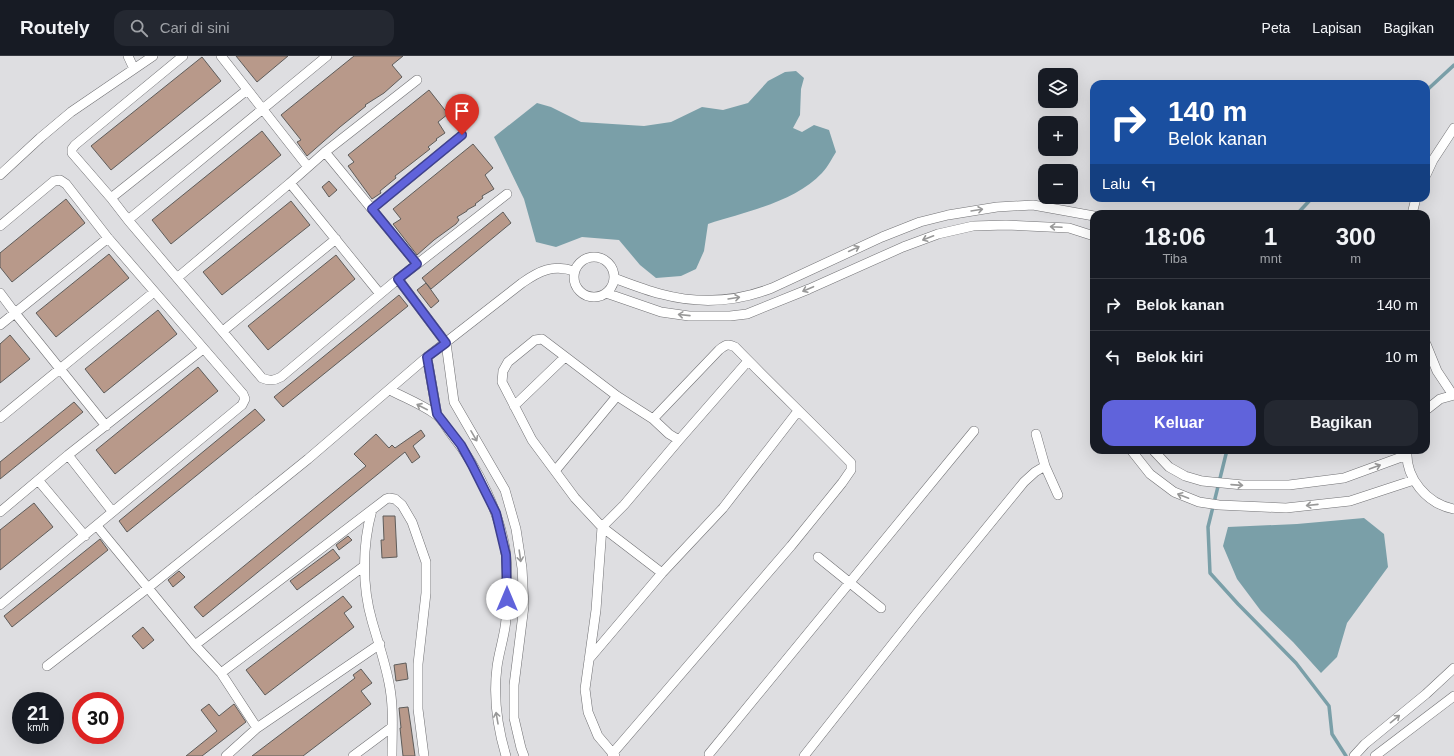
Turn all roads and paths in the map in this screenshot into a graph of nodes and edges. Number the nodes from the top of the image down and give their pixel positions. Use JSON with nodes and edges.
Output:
{"nodes":[{"id":1,"x":128,"y":56,"type":"edge"},
{"id":2,"x":153,"y":56,"type":"edge"},
{"id":3,"x":183,"y":56,"type":"edge"},
{"id":4,"x":221,"y":56,"type":"edge"},
{"id":5,"x":327,"y":56,"type":"edge"},
{"id":6,"x":134,"y":69,"type":"junction"},
{"id":7,"x":417,"y":80,"type":"dead end"},
{"id":8,"x":247,"y":90,"type":"junction"},
{"id":9,"x":263,"y":109,"type":"junction"},
{"id":10,"x":1454,"y":128,"type":"edge"},
{"id":11,"x":462,"y":135,"type":"dead end"},
{"id":12,"x":326,"y":152,"type":"junction"},
{"id":13,"x":1430,"y":166,"type":"edge"},
{"id":14,"x":308,"y":167,"type":"junction"},
{"id":15,"x":0,"y":175,"type":"edge"},
{"id":16,"x":290,"y":183,"type":"junction"},
{"id":17,"x":507,"y":194,"type":"dead end"},
{"id":18,"x":111,"y":198,"type":"junction"},
{"id":19,"x":372,"y":209,"type":"junction"},
{"id":20,"x":1090,"y":215,"type":"edge"},
{"id":21,"x":128,"y":220,"type":"junction"},
{"id":22,"x":0,"y":226,"type":"edge"},
{"id":23,"x":1090,"y":235,"type":"edge"},
{"id":24,"x":108,"y":238,"type":"junction"},
{"id":25,"x":336,"y":238,"type":"junction"},
{"id":26,"x":417,"y":264,"type":"junction"},
{"id":27,"x":574,"y":271,"type":"junction"},
{"id":28,"x":177,"y":278,"type":"junction"},
{"id":29,"x":614,"y":278,"type":"junction"},
{"id":30,"x":398,"y":279,"type":"junction"},
{"id":31,"x":154,"y":292,"type":"junction"},
{"id":32,"x":0,"y":293,"type":"edge"},
{"id":33,"x":606,"y":293,"type":"junction"},
{"id":34,"x":380,"y":294,"type":"junction"},
{"id":35,"x":15,"y":313,"type":"junction"},
{"id":36,"x":0,"y":325,"type":"edge"},
{"id":37,"x":223,"y":332,"type":"junction"},
{"id":38,"x":446,"y":343,"type":"junction"},
{"id":39,"x":203,"y":349,"type":"junction"},
{"id":40,"x":1430,"y":354,"type":"edge"},
{"id":41,"x":427,"y":357,"type":"junction"},
{"id":42,"x":564,"y":357,"type":"junction"},
{"id":43,"x":748,"y":361,"type":"junction"},
{"id":44,"x":60,"y":370,"type":"junction"},
{"id":45,"x":390,"y":390,"type":"junction"},
{"id":46,"x":1453,"y":395,"type":"edge"},
{"id":47,"x":617,"y":396,"type":"junction"},
{"id":48,"x":514,"y":406,"type":"junction"},
{"id":49,"x":1430,"y":407,"type":"edge"},
{"id":50,"x":798,"y":411,"type":"junction"},
{"id":51,"x":437,"y":414,"type":"junction"},
{"id":52,"x":0,"y":418,"type":"edge"},
{"id":53,"x":652,"y":419,"type":"junction"},
{"id":54,"x":106,"y":426,"type":"junction"},
{"id":55,"x":974,"y":431,"type":"dead end"},
{"id":56,"x":1036,"y":434,"type":"dead end"},
{"id":57,"x":679,"y":440,"type":"junction"},
{"id":58,"x":1134,"y":454,"type":"edge"},
{"id":59,"x":1157,"y":454,"type":"edge"},
{"id":60,"x":1404,"y":454,"type":"edge"},
{"id":61,"x":1407,"y":454,"type":"edge"},
{"id":62,"x":68,"y":455,"type":"junction"},
{"id":63,"x":1045,"y":466,"type":"junction"},
{"id":64,"x":555,"y":471,"type":"junction"},
{"id":65,"x":38,"y":480,"type":"junction"},
{"id":66,"x":1414,"y":480,"type":"junction"},
{"id":67,"x":1058,"y":495,"type":"dead end"},
{"id":68,"x":1454,"y":509,"type":"edge"},
{"id":69,"x":372,"y":510,"type":"junction"},
{"id":70,"x":0,"y":511,"type":"edge"},
{"id":71,"x":112,"y":511,"type":"junction"},
{"id":72,"x":97,"y":526,"type":"junction"},
{"id":73,"x":602,"y":527,"type":"junction"},
{"id":74,"x":85,"y":536,"type":"junction"},
{"id":75,"x":818,"y":557,"type":"dead end"},
{"id":76,"x":364,"y":566,"type":"junction"},
{"id":77,"x":662,"y":573,"type":"junction"},
{"id":78,"x":850,"y":582,"type":"junction"},
{"id":79,"x":148,"y":587,"type":"junction"},
{"id":80,"x":0,"y":605,"type":"edge"},
{"id":81,"x":881,"y":608,"type":"dead end"},
{"id":82,"x":380,"y":644,"type":"junction"},
{"id":83,"x":195,"y":645,"type":"junction"},
{"id":84,"x":589,"y":659,"type":"junction"},
{"id":85,"x":47,"y":666,"type":"dead end"},
{"id":86,"x":1454,"y":668,"type":"edge"},
{"id":87,"x":220,"y":673,"type":"junction"},
{"id":88,"x":1454,"y":696,"type":"edge"},
{"id":89,"x":392,"y":727,"type":"junction"},
{"id":90,"x":257,"y":728,"type":"junction"},
{"id":91,"x":614,"y":755,"type":"edge"},
{"id":92,"x":709,"y":755,"type":"edge"},
{"id":93,"x":1375,"y":755,"type":"edge"},
{"id":94,"x":226,"y":756,"type":"edge"},
{"id":95,"x":353,"y":756,"type":"edge"},
{"id":96,"x":392,"y":756,"type":"edge"},
{"id":97,"x":424,"y":756,"type":"edge"},
{"id":98,"x":506,"y":756,"type":"edge"},
{"id":99,"x":524,"y":756,"type":"edge"},
{"id":100,"x":804,"y":756,"type":"edge"},
{"id":101,"x":1354,"y":756,"type":"edge"}],
"edges":[{"from":1,"to":6,"type":"street"},
{"from":2,"to":6,"type":"street"},
{"from":3,"to":18,"type":"street"},
{"from":4,"to":8,"type":"street"},
{"from":5,"to":9,"type":"street"},
{"from":6,"to":15,"type":"street"},
{"from":7,"to":12,"type":"street"},
{"from":8,"to":9,"type":"street"},
{"from":8,"to":18,"type":"street"},
{"from":9,"to":14,"type":"street"},
{"from":9,"to":21,"type":"street"},
{"from":10,"to":13,"type":"street"},
{"from":11,"to":19,"type":"street"},
{"from":12,"to":14,"type":"street"},
{"from":12,"to":19,"type":"street"},
{"from":14,"to":16,"type":"street"},
{"from":16,"to":25,"type":"street"},
{"from":16,"to":28,"type":"street"},
{"from":17,"to":26,"type":"street"},
{"from":18,"to":21,"type":"street"},
{"from":19,"to":26,"type":"street"},
{"from":29,"to":20,"type":"street","one_way":true},
{"from":21,"to":28,"type":"street"},
{"from":22,"to":24,"type":"street"},
{"from":23,"to":33,"type":"street","one_way":true},
{"from":24,"to":31,"type":"street"},
{"from":24,"to":35,"type":"street"},
{"from":25,"to":34,"type":"street"},
{"from":25,"to":37,"type":"street"},
{"from":26,"to":30,"type":"street"},
{"from":27,"to":29,"type":"street"},
{"from":27,"to":33,"type":"street"},
{"from":27,"to":38,"type":"street"},
{"from":28,"to":37,"type":"street"},
{"from":29,"to":33,"type":"street"},
{"from":30,"to":34,"type":"street"},
{"from":30,"to":38,"type":"street"},
{"from":31,"to":39,"type":"street"},
{"from":31,"to":44,"type":"street"},
{"from":32,"to":35,"type":"street"},
{"from":34,"to":37,"type":"street"},
{"from":35,"to":36,"type":"street"},
{"from":35,"to":44,"type":"street"},
{"from":38,"to":41,"type":"street"},
{"from":38,"to":99,"type":"street","one_way":true},
{"from":39,"to":54,"type":"street"},
{"from":39,"to":71,"type":"street"},
{"from":40,"to":46,"type":"street"},
{"from":41,"to":45,"type":"street"},
{"from":41,"to":51,"type":"street"},
{"from":42,"to":47,"type":"street"},
{"from":42,"to":48,"type":"street"},
{"from":42,"to":48,"type":"street"},
{"from":43,"to":50,"type":"street"},
{"from":43,"to":53,"type":"street"},
{"from":43,"to":57,"type":"street"},
{"from":44,"to":52,"type":"street"},
{"from":44,"to":54,"type":"street"},
{"from":51,"to":45,"type":"street","one_way":true},
{"from":45,"to":79,"type":"street"},
{"from":46,"to":49,"type":"street"},
{"from":47,"to":53,"type":"street"},
{"from":47,"to":64,"type":"street"},
{"from":48,"to":64,"type":"street"},
{"from":50,"to":77,"type":"street"},
{"from":50,"to":91,"type":"street"},
{"from":98,"to":51,"type":"street","one_way":true},
{"from":53,"to":57,"type":"street"},
{"from":54,"to":62,"type":"street"},
{"from":55,"to":78,"type":"street"},
{"from":56,"to":63,"type":"street"},
{"from":57,"to":73,"type":"street"},
{"from":66,"to":58,"type":"street","one_way":true},
{"from":59,"to":60,"type":"street","one_way":true},
{"from":61,"to":66,"type":"street"},
{"from":62,"to":65,"type":"street"},
{"from":62,"to":71,"type":"street"},
{"from":63,"to":67,"type":"street"},
{"from":63,"to":100,"type":"street"},
{"from":64,"to":73,"type":"street"},
{"from":65,"to":70,"type":"street"},
{"from":65,"to":74,"type":"street"},
{"from":66,"to":68,"type":"street"},
{"from":69,"to":76,"type":"street"},
{"from":69,"to":83,"type":"street"},
{"from":69,"to":97,"type":"street"},
{"from":71,"to":72,"type":"street"},
{"from":72,"to":74,"type":"street"},
{"from":72,"to":79,"type":"street"},
{"from":73,"to":77,"type":"street"},
{"from":73,"to":84,"type":"street"},
{"from":74,"to":80,"type":"street"},
{"from":75,"to":78,"type":"street"},
{"from":76,"to":82,"type":"street"},
{"from":76,"to":87,"type":"street"},
{"from":77,"to":84,"type":"street"},
{"from":78,"to":81,"type":"street"},
{"from":78,"to":92,"type":"street"},
{"from":79,"to":83,"type":"street"},
{"from":79,"to":85,"type":"street"},
{"from":82,"to":89,"type":"street"},
{"from":82,"to":90,"type":"street"},
{"from":83,"to":87,"type":"street"},
{"from":84,"to":91,"type":"street"},
{"from":101,"to":86,"type":"street","one_way":true},
{"from":87,"to":90,"type":"street"},
{"from":88,"to":93,"type":"street"},
{"from":89,"to":95,"type":"street"},
{"from":89,"to":96,"type":"street"},
{"from":90,"to":94,"type":"street"}]}
